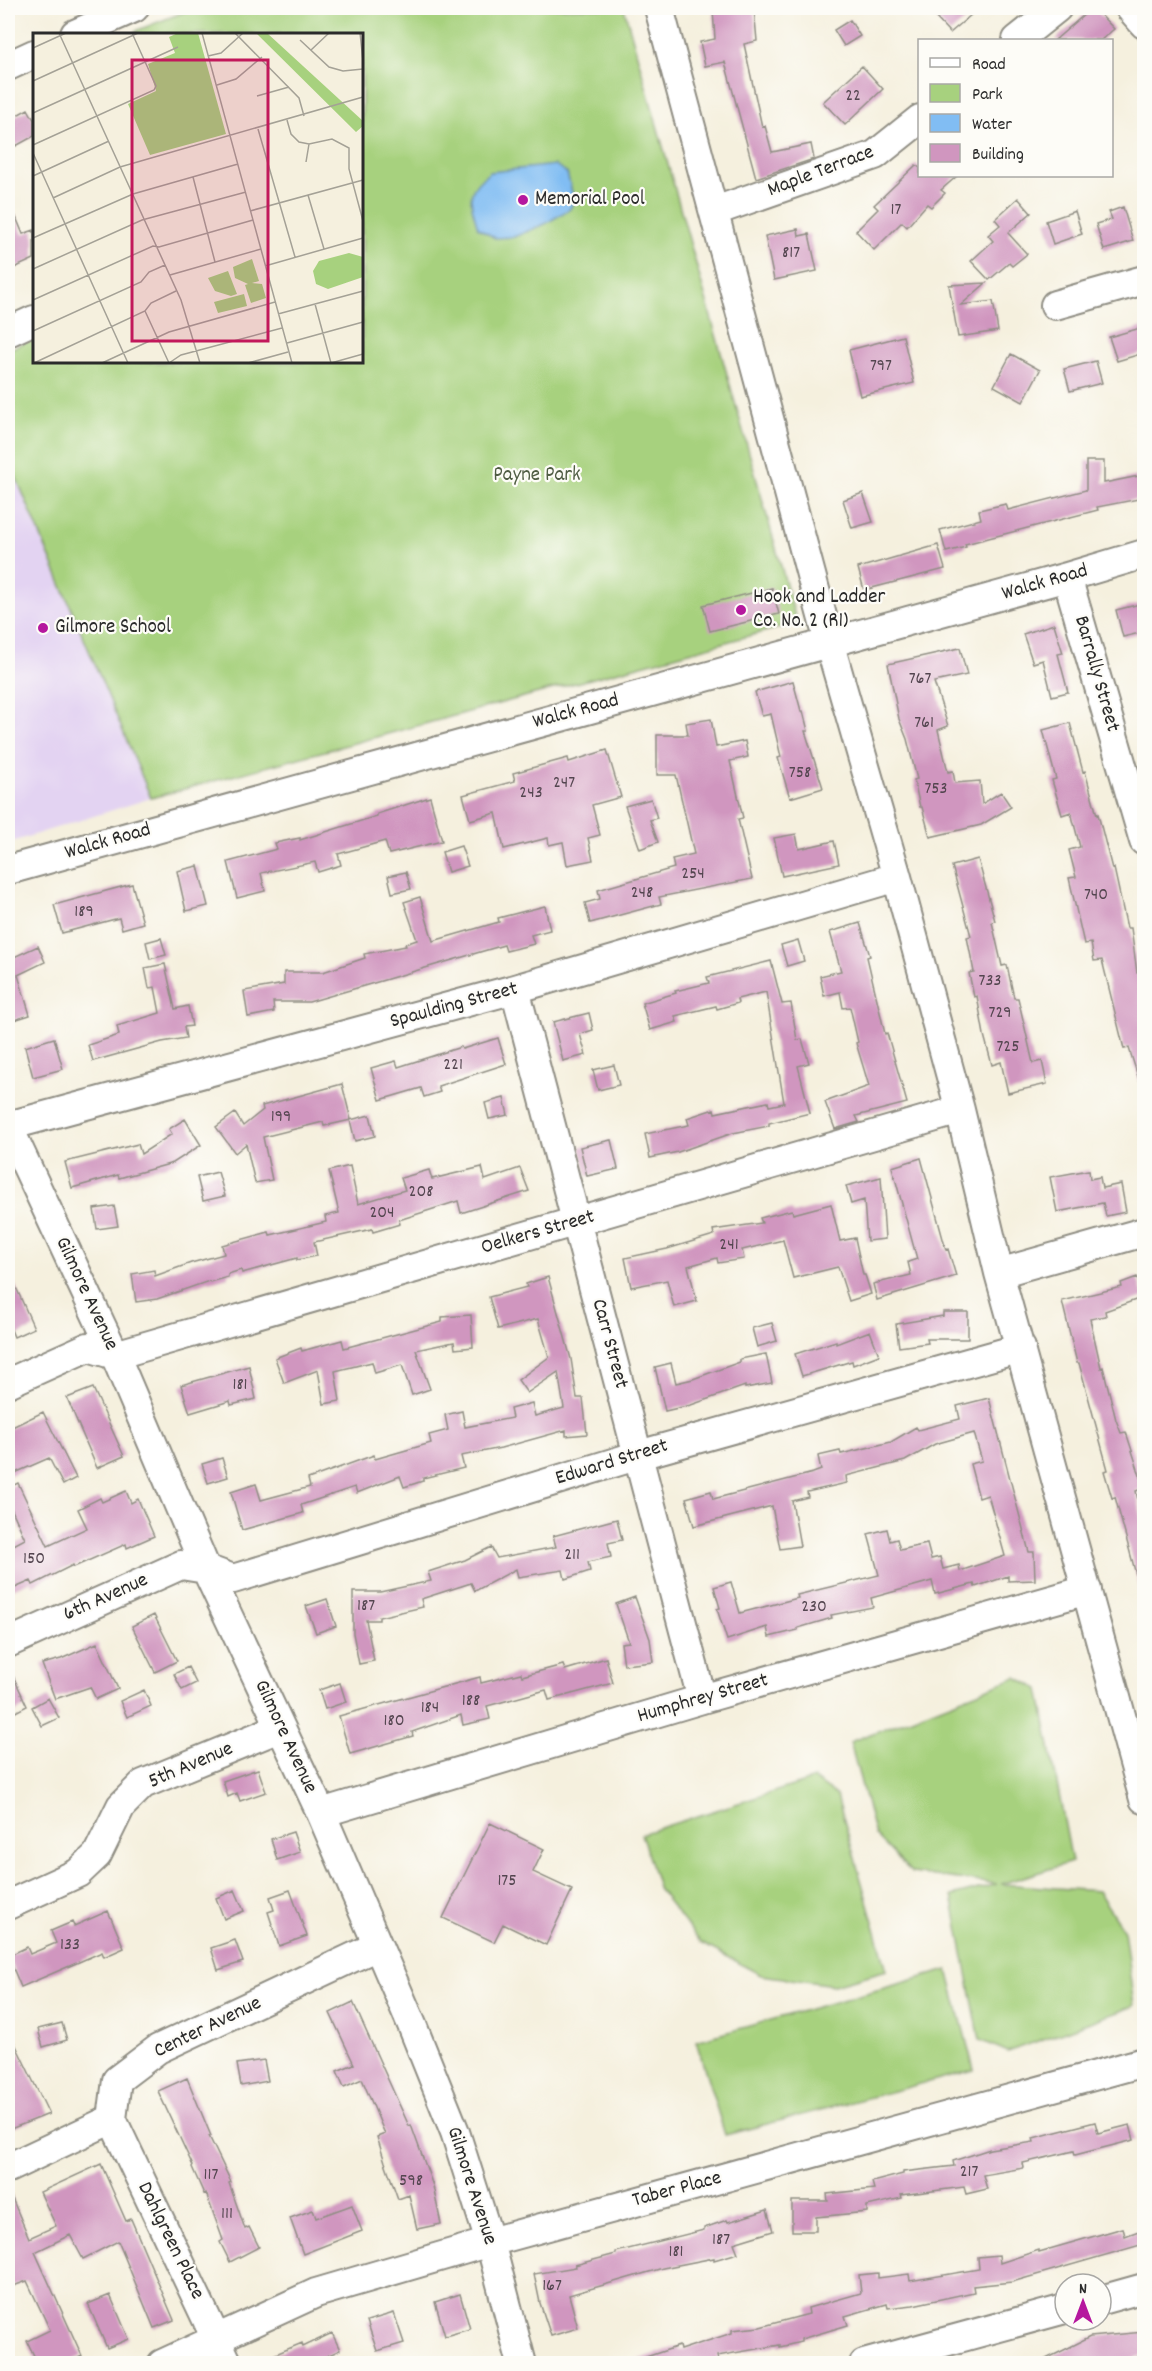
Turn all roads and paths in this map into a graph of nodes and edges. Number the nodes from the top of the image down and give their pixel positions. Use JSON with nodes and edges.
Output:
{"nodes":[{"id":1,"x":659,"y":8,"type":"edge"},
{"id":2,"x":1057,"y":8,"type":"edge"},
{"id":3,"x":1130,"y":8,"type":"edge"},
{"id":4,"x":119,"y":17,"type":"edge"},
{"id":5,"x":1144,"y":24,"type":"edge"},
{"id":6,"x":78,"y":33,"type":"edge"},
{"id":7,"x":1018,"y":39,"type":"edge"},
{"id":8,"x":33,"y":54,"type":"edge"},
{"id":9,"x":8,"y":66,"type":"edge"},
{"id":10,"x":918,"y":121,"type":"edge"},
{"id":11,"x":715,"y":211,"type":"junction"},
{"id":12,"x":1144,"y":280,"type":"edge"},
{"id":13,"x":1055,"y":305,"type":"dead end"},
{"id":14,"x":33,"y":320,"type":"edge"},
{"id":15,"x":8,"y":332,"type":"edge"},
{"id":16,"x":1144,"y":554,"type":"edge"},
{"id":17,"x":1067,"y":577,"type":"junction"},
{"id":18,"x":829,"y":642,"type":"junction"},
{"id":19,"x":1144,"y":841,"type":"edge"},
{"id":20,"x":8,"y":870,"type":"edge"},
{"id":21,"x":897,"y":877,"type":"junction"},
{"id":22,"x":515,"y":989,"type":"junction"},
{"id":23,"x":960,"y":1110,"type":"junction"},
{"id":24,"x":8,"y":1126,"type":"edge"},
{"id":25,"x":575,"y":1222,"type":"junction"},
{"id":26,"x":1144,"y":1232,"type":"edge"},
{"id":27,"x":999,"y":1273,"type":"junction"},
{"id":28,"x":1021,"y":1348,"type":"junction"},
{"id":29,"x":115,"y":1355,"type":"junction"},
{"id":30,"x":8,"y":1383,"type":"edge"},
{"id":31,"x":639,"y":1455,"type":"junction"},
{"id":32,"x":206,"y":1569,"type":"junction"},
{"id":33,"x":1087,"y":1590,"type":"junction"},
{"id":34,"x":8,"y":1643,"type":"edge"},
{"id":35,"x":702,"y":1699,"type":"junction"},
{"id":36,"x":279,"y":1728,"type":"junction"},
{"id":37,"x":1135,"y":1731,"type":"edge"},
{"id":38,"x":1144,"y":1799,"type":"edge"},
{"id":39,"x":321,"y":1813,"type":"junction"},
{"id":40,"x":8,"y":1905,"type":"edge"},
{"id":41,"x":377,"y":1946,"type":"junction"},
{"id":42,"x":1144,"y":2062,"type":"edge"},
{"id":43,"x":112,"y":2119,"type":"junction"},
{"id":44,"x":8,"y":2168,"type":"edge"},
{"id":45,"x":490,"y":2242,"type":"junction"},
{"id":46,"x":1144,"y":2288,"type":"edge"},
{"id":47,"x":1113,"y":2297,"type":"edge"},
{"id":48,"x":1053,"y":2312,"type":"edge"},
{"id":49,"x":222,"y":2351,"type":"edge"},
{"id":50,"x":162,"y":2364,"type":"edge"},
{"id":51,"x":522,"y":2364,"type":"edge"},
{"id":52,"x":864,"y":2364,"type":"edge"}],
"edges":[{"from":1,"to":11,"type":"street"},
{"from":2,"to":7,"type":"street"},
{"from":3,"to":5,"type":"street"},
{"from":4,"to":6,"type":"street"},
{"from":8,"to":9,"type":"street"},
{"from":10,"to":11,"type":"street","name":"Maple Terrace"},
{"from":11,"to":18,"type":"street"},
{"from":12,"to":13,"type":"street"},
{"from":14,"to":15,"type":"street"},
{"from":16,"to":17,"type":"street","name":"Walck Road"},
{"from":17,"to":18,"type":"street","name":"Walck Road"},
{"from":17,"to":19,"type":"street","name":"Barrally Street"},
{"from":18,"to":20,"type":"street","name":"Walck Road"},
{"from":18,"to":21,"type":"street"},
{"from":21,"to":22,"type":"street","name":"Spaulding Street"},
{"from":21,"to":23,"type":"street"},
{"from":22,"to":24,"type":"street","name":"Spaulding Street"},
{"from":22,"to":25,"type":"street","name":"Carr Street"},
{"from":23,"to":25,"type":"street","name":"Oelkers Street"},
{"from":23,"to":27,"type":"street"},
{"from":24,"to":29,"type":"street","name":"Gilmore Avenue"},
{"from":25,"to":29,"type":"street","name":"Oelkers Street"},
{"from":25,"to":31,"type":"street","name":"Carr Street"},
{"from":26,"to":27,"type":"street"},
{"from":27,"to":28,"type":"street"},
{"from":28,"to":31,"type":"street","name":"Edward Street"},
{"from":28,"to":33,"type":"street"},
{"from":29,"to":30,"type":"street"},
{"from":29,"to":32,"type":"street","name":"Gilmore Avenue"},
{"from":31,"to":32,"type":"street","name":"Edward Street"},
{"from":31,"to":35,"type":"street","name":"Carr Street"},
{"from":32,"to":34,"type":"street","name":"6th Avenue"},
{"from":32,"to":36,"type":"street","name":"Gilmore Avenue"},
{"from":33,"to":35,"type":"street","name":"Humphrey Street"},
{"from":33,"to":37,"type":"street"},
{"from":35,"to":39,"type":"street","name":"Humphrey Street"},
{"from":36,"to":39,"type":"street","name":"Gilmore Avenue"},
{"from":36,"to":40,"type":"street","name":"5th Avenue"},
{"from":37,"to":38,"type":"street"},
{"from":39,"to":41,"type":"street","name":"Gilmore Avenue"},
{"from":41,"to":43,"type":"street","name":"Center Avenue"},
{"from":41,"to":45,"type":"street","name":"Gilmore Avenue"},
{"from":42,"to":45,"type":"street","name":"Taber Place"},
{"from":43,"to":44,"type":"street"},
{"from":43,"to":49,"type":"street","name":"Dahlgreen Place"},
{"from":45,"to":49,"type":"street","name":"Taber Place"},
{"from":45,"to":51,"type":"street","name":"Gilmore Avenue"},
{"from":46,"to":47,"type":"street"},
{"from":48,"to":52,"type":"street"},
{"from":49,"to":50,"type":"street","name":"Taber Place"}]}
